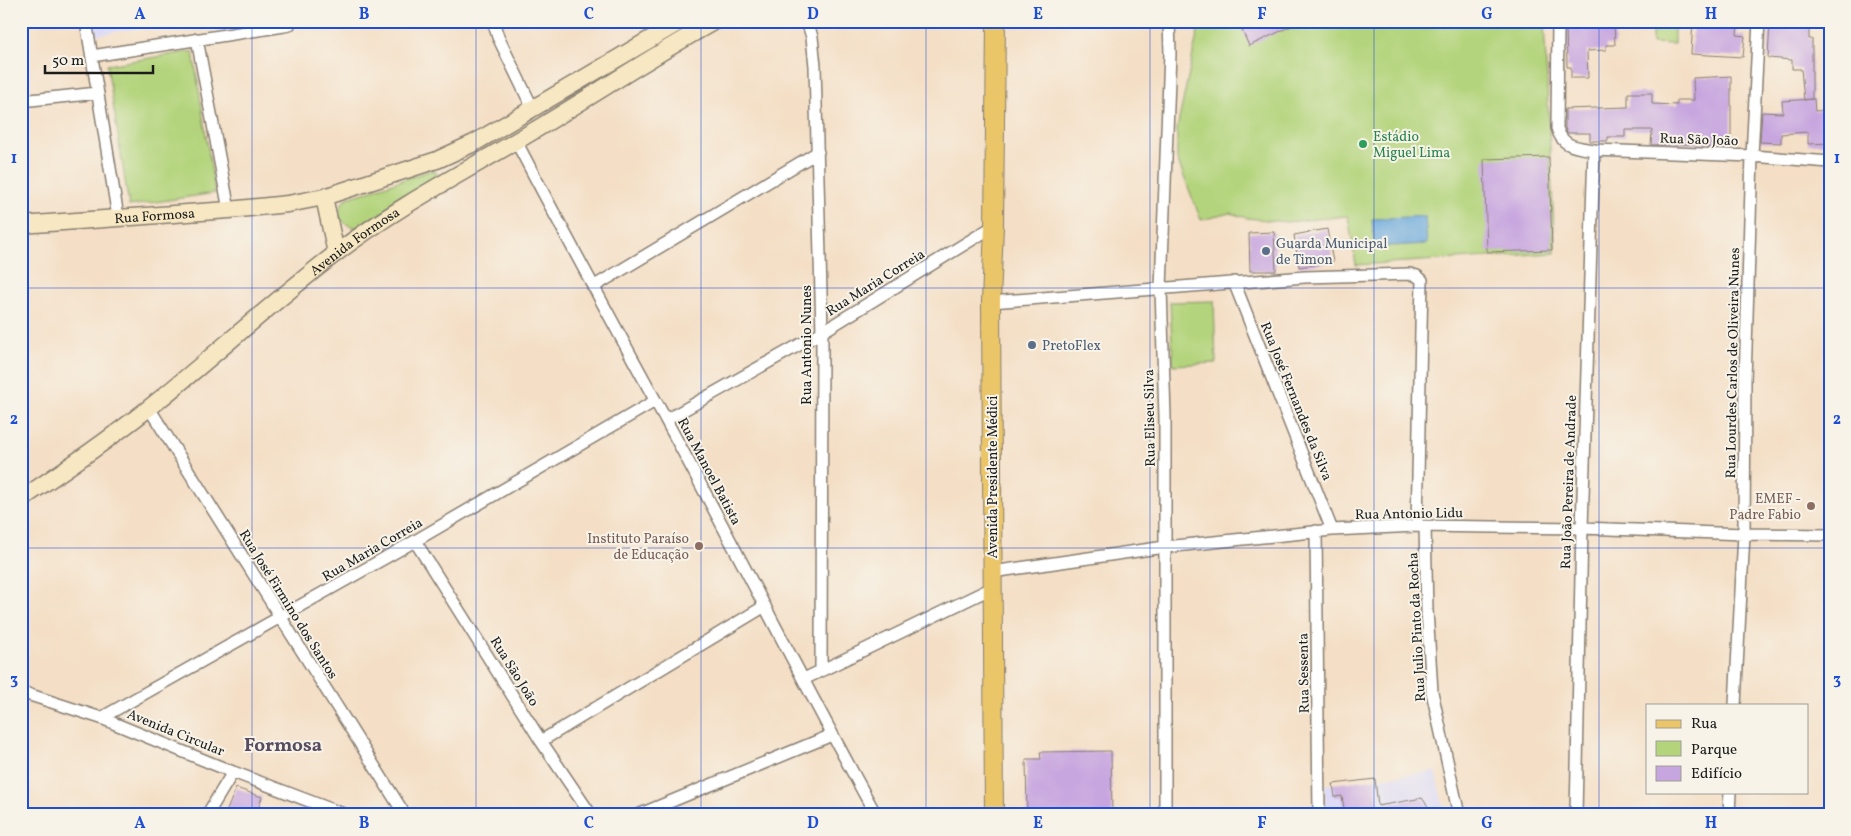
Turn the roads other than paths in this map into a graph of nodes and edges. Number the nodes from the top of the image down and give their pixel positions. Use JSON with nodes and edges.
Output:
{"nodes":[{"id":1,"x":86,"y":21,"type":"edge"},
{"id":2,"x":493,"y":21,"type":"edge"},
{"id":3,"x":680,"y":21,"type":"edge"},
{"id":4,"x":807,"y":21,"type":"edge"},
{"id":5,"x":996,"y":21,"type":"edge"},
{"id":6,"x":1007,"y":21,"type":"edge"},
{"id":7,"x":1169,"y":21,"type":"edge"},
{"id":8,"x":1558,"y":21,"type":"edge"},
{"id":9,"x":1759,"y":21,"type":"edge"},
{"id":10,"x":291,"y":22,"type":"edge"},
{"id":11,"x":710,"y":22,"type":"edge"},
{"id":12,"x":197,"y":39,"type":"junction"},
{"id":13,"x":92,"y":56,"type":"junction"},
{"id":14,"x":612,"y":62,"type":"junction"},
{"id":15,"x":621,"y":76,"type":"junction"},
{"id":16,"x":98,"y":93,"type":"junction"},
{"id":17,"x":21,"y":101,"type":"edge"},
{"id":18,"x":533,"y":109,"type":"junction"},
{"id":19,"x":995,"y":139,"type":"junction"},
{"id":20,"x":516,"y":141,"type":"junction"},
{"id":21,"x":1594,"y":150,"type":"junction"},
{"id":22,"x":818,"y":152,"type":"junction"},
{"id":23,"x":1752,"y":156,"type":"junction"},
{"id":24,"x":437,"y":160,"type":"junction"},
{"id":25,"x":1830,"y":162,"type":"edge"},
{"id":26,"x":449,"y":179,"type":"junction"},
{"id":27,"x":324,"y":197,"type":"junction"},
{"id":28,"x":229,"y":210,"type":"junction"},
{"id":29,"x":118,"y":217,"type":"junction"},
{"id":30,"x":21,"y":225,"type":"edge"},
{"id":31,"x":994,"y":226,"type":"junction"},
{"id":32,"x":336,"y":253,"type":"junction"},
{"id":33,"x":1234,"y":282,"type":"junction"},
{"id":34,"x":593,"y":287,"type":"junction"},
{"id":35,"x":1161,"y":288,"type":"junction"},
{"id":36,"x":991,"y":302,"type":"junction"},
{"id":37,"x":822,"y":332,"type":"junction"},
{"id":38,"x":655,"y":401,"type":"junction"},
{"id":39,"x":149,"y":408,"type":"junction"},
{"id":40,"x":666,"y":420,"type":"junction"},
{"id":41,"x":21,"y":499,"type":"edge"},
{"id":42,"x":1421,"y":526,"type":"junction"},
{"id":43,"x":1582,"y":528,"type":"junction"},
{"id":44,"x":1332,"y":530,"type":"junction"},
{"id":45,"x":1316,"y":531,"type":"junction"},
{"id":46,"x":1744,"y":534,"type":"junction"},
{"id":47,"x":1830,"y":535,"type":"edge"},
{"id":48,"x":416,"y":541,"type":"junction"},
{"id":49,"x":1165,"y":547,"type":"junction"},
{"id":50,"x":992,"y":580,"type":"junction"},
{"id":51,"x":765,"y":606,"type":"junction"},
{"id":52,"x":280,"y":618,"type":"junction"},
{"id":53,"x":820,"y":670,"type":"junction"},
{"id":54,"x":804,"y":678,"type":"junction"},
{"id":55,"x":21,"y":692,"type":"edge"},
{"id":56,"x":1734,"y":704,"type":"edge"},
{"id":57,"x":102,"y":718,"type":"junction"},
{"id":58,"x":832,"y":735,"type":"junction"},
{"id":59,"x":542,"y":741,"type":"junction"},
{"id":60,"x":233,"y":772,"type":"junction"},
{"id":61,"x":1730,"y":794,"type":"edge"},
{"id":62,"x":207,"y":815,"type":"edge"},
{"id":63,"x":346,"y":815,"type":"edge"},
{"id":64,"x":405,"y":815,"type":"edge"},
{"id":65,"x":590,"y":815,"type":"edge"},
{"id":66,"x":638,"y":815,"type":"edge"},
{"id":67,"x":876,"y":815,"type":"edge"},
{"id":68,"x":994,"y":815,"type":"edge"},
{"id":69,"x":1164,"y":815,"type":"edge"},
{"id":70,"x":1319,"y":815,"type":"edge"},
{"id":71,"x":1459,"y":815,"type":"edge"},
{"id":72,"x":1576,"y":815,"type":"edge"},
{"id":73,"x":1729,"y":815,"type":"edge"}],
"edges":[{"from":1,"to":13,"type":"street"},
{"from":2,"to":18,"type":"street"},
{"from":3,"to":14,"type":"main road"},
{"from":4,"to":22,"type":"street","name":"Rua Antonio Nunes"},
{"from":5,"to":19,"type":"main road","name":"Avenida Presidente Médici"},
{"from":6,"to":19,"type":"main road","name":"Avenida Presidente Médici"},
{"from":7,"to":35,"type":"street","name":"Rua Eliseu Silva"},
{"from":8,"to":21,"type":"street","name":"Rua São João"},
{"from":9,"to":23,"type":"street","name":"Rua Lourdes Carlos de Oliveira Nunes"},
{"from":10,"to":12,"type":"street"},
{"from":11,"to":15,"type":"main road","name":"Avenida Formosa"},
{"from":12,"to":13,"type":"street"},
{"from":12,"to":28,"type":"street"},
{"from":13,"to":16,"type":"street"},
{"from":14,"to":15,"type":"main road"},
{"from":14,"to":18,"type":"main road"},
{"from":15,"to":20,"type":"main road","name":"Avenida Formosa"},
{"from":16,"to":17,"type":"street"},
{"from":16,"to":29,"type":"street"},
{"from":18,"to":24,"type":"main road"},
{"from":19,"to":31,"type":"main road","name":"Avenida Presidente Médici"},
{"from":20,"to":26,"type":"main road","name":"Avenida Formosa"},
{"from":20,"to":34,"type":"street","name":"Rua Manoel Batista"},
{"from":21,"to":23,"type":"street","name":"Rua São João"},
{"from":21,"to":43,"type":"street","name":"Rua João Pereira de Andrade"},
{"from":22,"to":34,"type":"street"},
{"from":22,"to":37,"type":"street","name":"Rua Antonio Nunes"},
{"from":23,"to":25,"type":"street","name":"Rua São João"},
{"from":23,"to":46,"type":"street","name":"Rua Lourdes Carlos de Oliveira Nunes"},
{"from":24,"to":26,"type":"main road"},
{"from":24,"to":27,"type":"main road"},
{"from":26,"to":32,"type":"main road","name":"Avenida Formosa"},
{"from":27,"to":28,"type":"main road","name":"Rua Formosa"},
{"from":27,"to":32,"type":"main road"},
{"from":28,"to":29,"type":"main road","name":"Rua Formosa"},
{"from":29,"to":30,"type":"main road","name":"Rua Formosa"},
{"from":31,"to":36,"type":"main road","name":"Avenida Presidente Médici"},
{"from":31,"to":37,"type":"street","name":"Rua Maria Correia"},
{"from":32,"to":39,"type":"main road","name":"Avenida Formosa"},
{"from":33,"to":35,"type":"street"},
{"from":33,"to":42,"type":"street","name":"Rua Julio Pinto da Rocha"},
{"from":33,"to":44,"type":"street","name":"Rua José Fernandes da Silva"},
{"from":34,"to":38,"type":"street","name":"Rua Manoel Batista"},
{"from":35,"to":36,"type":"street"},
{"from":35,"to":49,"type":"street","name":"Rua Eliseu Silva"},
{"from":36,"to":50,"type":"main road","name":"Avenida Presidente Médici"},
{"from":37,"to":40,"type":"street","name":"Rua Maria Correia"},
{"from":37,"to":53,"type":"street","name":"Rua Antonio Nunes"},
{"from":38,"to":40,"type":"street","name":"Rua Manoel Batista"},
{"from":38,"to":48,"type":"street","name":"Rua Maria Correia"},
{"from":39,"to":41,"type":"main road","name":"Avenida Formosa"},
{"from":39,"to":52,"type":"street","name":"Rua José Firmino dos Santos"},
{"from":40,"to":51,"type":"street","name":"Rua Manoel Batista"},
{"from":42,"to":43,"type":"street","name":"Rua Antonio Lidu"},
{"from":42,"to":44,"type":"street","name":"Rua Antonio Lidu"},
{"from":42,"to":71,"type":"street","name":"Rua Julio Pinto da Rocha"},
{"from":43,"to":46,"type":"street","name":"Rua Antonio Lidu"},
{"from":43,"to":72,"type":"street","name":"Rua João Pereira de Andrade"},
{"from":44,"to":45,"type":"street","name":"Rua Antonio Lidu"},
{"from":45,"to":49,"type":"street","name":"Rua Antonio Lidu"},
{"from":45,"to":70,"type":"street","name":"Rua Sessenta"},
{"from":46,"to":47,"type":"street","name":"Rua Antonio Lidu"},
{"from":46,"to":56,"type":"street","name":"Rua Lourdes Carlos de Oliveira Nunes"},
{"from":48,"to":52,"type":"street","name":"Rua Maria Correia"},
{"from":48,"to":59,"type":"street","name":"Rua São João"},
{"from":49,"to":50,"type":"street","name":"Rua Antonio Lidu"},
{"from":49,"to":69,"type":"street","name":"Rua Eliseu Silva"},
{"from":50,"to":53,"type":"street","name":"Rua Antonio Lidu"},
{"from":50,"to":68,"type":"main road","name":"Avenida Presidente Médici"},
{"from":51,"to":54,"type":"street","name":"Rua Manoel Batista"},
{"from":51,"to":59,"type":"street"},
{"from":52,"to":57,"type":"street","name":"Rua Maria Correia"},
{"from":52,"to":64,"type":"street","name":"Rua José Firmino dos Santos"},
{"from":53,"to":54,"type":"street","name":"Rua Antonio Lidu"},
{"from":54,"to":58,"type":"street","name":"Rua Manoel Batista"},
{"from":55,"to":57,"type":"street","name":"Avenida Circular"},
{"from":57,"to":60,"type":"street","name":"Avenida Circular"},
{"from":58,"to":66,"type":"street"},
{"from":58,"to":67,"type":"street","name":"Rua Manoel Batista"},
{"from":59,"to":65,"type":"street","name":"Rua São João"},
{"from":60,"to":62,"type":"street"},
{"from":60,"to":63,"type":"street","name":"Avenida Circular"},
{"from":61,"to":73,"type":"street"}]}
